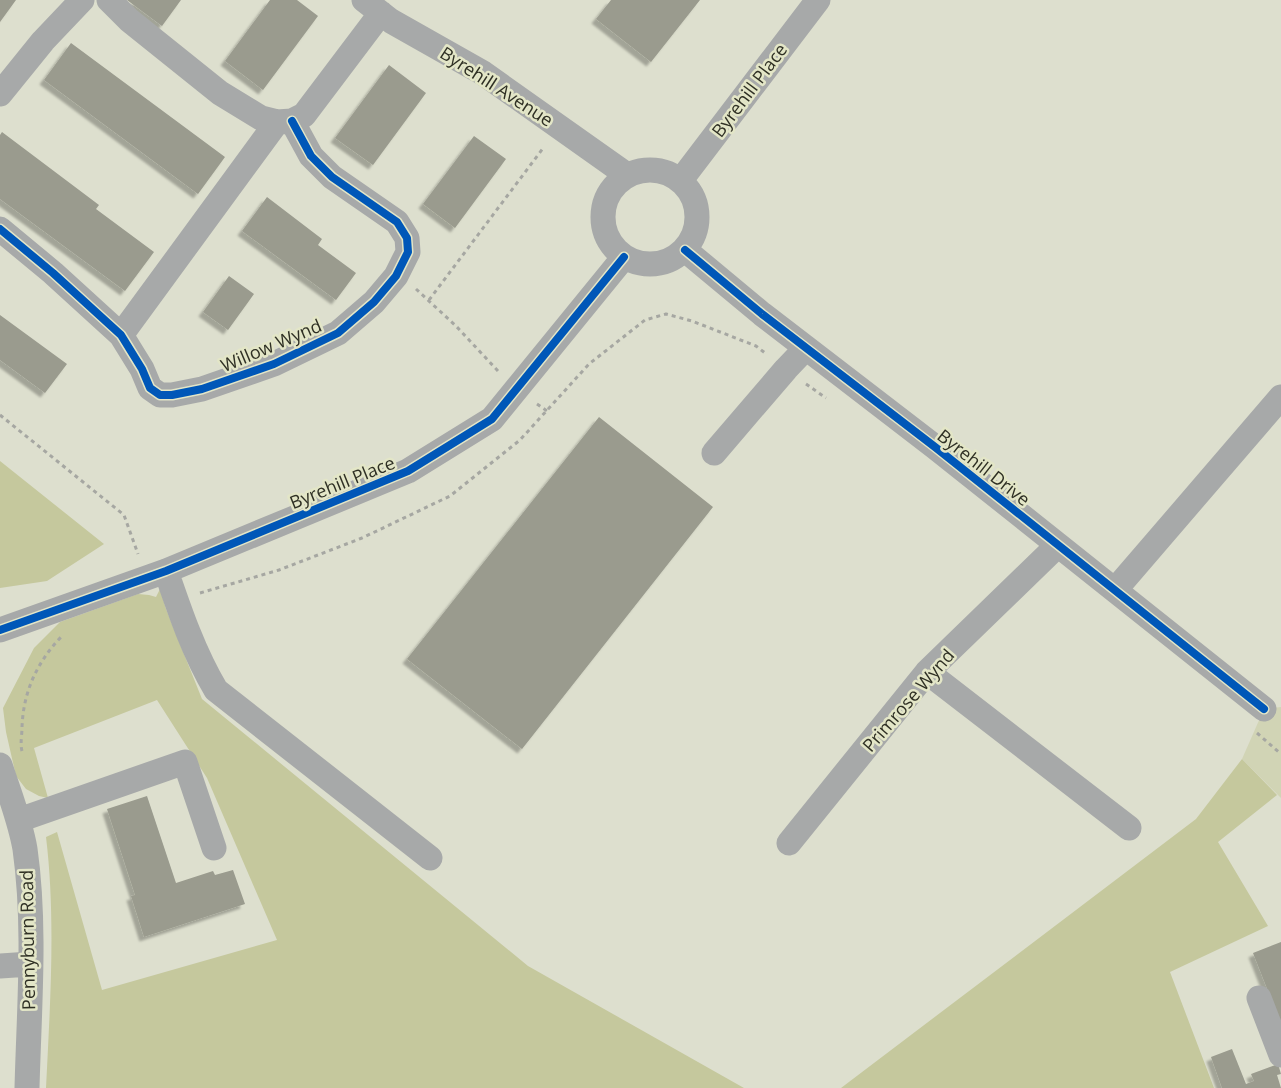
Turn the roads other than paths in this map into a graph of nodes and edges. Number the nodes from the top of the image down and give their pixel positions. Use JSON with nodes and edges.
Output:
{"nodes":[{"id":1,"x":82,"y":0,"type":"edge"},
{"id":2,"x":110,"y":0,"type":"edge"},
{"id":3,"x":818,"y":0,"type":"edge"},
{"id":4,"x":373,"y":6,"type":"edge"},
{"id":5,"x":0,"y":94,"type":"edge"},
{"id":6,"x":284,"y":121,"type":"junction"},
{"id":7,"x":627,"y":175,"type":"junction"},
{"id":8,"x":681,"y":180,"type":"junction"},
{"id":9,"x":0,"y":229,"type":"edge"},
{"id":10,"x":685,"y":250,"type":"junction"},
{"id":11,"x":624,"y":257,"type":"junction"},
{"id":12,"x":121,"y":335,"type":"junction"},
{"id":13,"x":806,"y":348,"type":"junction"},
{"id":14,"x":1281,"y":397,"type":"edge"},
{"id":15,"x":714,"y":452,"type":"dead end"},
{"id":16,"x":1058,"y":545,"type":"junction"},
{"id":17,"x":156,"y":574,"type":"junction"},
{"id":18,"x":1115,"y":590,"type":"junction"},
{"id":19,"x":0,"y":630,"type":"edge"},
{"id":20,"x":927,"y":672,"type":"junction"},
{"id":21,"x":1258,"y":719,"type":"road end"},
{"id":22,"x":12,"y":761,"type":"edge"},
{"id":23,"x":19,"y":820,"type":"junction"},
{"id":24,"x":1129,"y":828,"type":"dead end"},
{"id":25,"x":789,"y":843,"type":"dead end"},
{"id":26,"x":214,"y":848,"type":"dead end"},
{"id":27,"x":430,"y":858,"type":"dead end"},
{"id":28,"x":30,"y":964,"type":"junction"},
{"id":29,"x":0,"y":966,"type":"edge"},
{"id":30,"x":1259,"y":998,"type":"dead end"},
{"id":31,"x":1281,"y":1055,"type":"edge"},
{"id":32,"x":27,"y":1088,"type":"edge"}],
"edges":[{"from":1,"to":5,"type":"street"},
{"from":2,"to":6,"type":"street"},
{"from":3,"to":8,"type":"street","name":"Byrehill Place"},
{"from":4,"to":6,"type":"street"},
{"from":4,"to":7,"type":"street","name":"Byrehill Avenue"},
{"from":6,"to":12,"type":"street"},
{"from":6,"to":12,"type":"street","name":"Willow Wynd"},
{"from":7,"to":8,"type":"street"},
{"from":7,"to":11,"type":"street"},
{"from":8,"to":10,"type":"street"},
{"from":9,"to":12,"type":"street","name":"Willow Wynd"},
{"from":10,"to":11,"type":"street"},
{"from":10,"to":13,"type":"street","name":"Byrehill Drive"},
{"from":11,"to":17,"type":"street","name":"Byrehill Place"},
{"from":13,"to":15,"type":"street"},
{"from":13,"to":16,"type":"street","name":"Byrehill Drive"},
{"from":14,"to":18,"type":"street"},
{"from":16,"to":18,"type":"street","name":"Byrehill Drive"},
{"from":16,"to":20,"type":"street","name":"Primrose Wynd"},
{"from":17,"to":19,"type":"street","name":"Byrehill Place"},
{"from":17,"to":27,"type":"street"},
{"from":18,"to":21,"type":"street","name":"Byrehill Drive"},
{"from":20,"to":24,"type":"street"},
{"from":20,"to":25,"type":"street","name":"Primrose Wynd"},
{"from":22,"to":23,"type":"street","name":"Pennyburn Road"},
{"from":23,"to":26,"type":"street"},
{"from":23,"to":28,"type":"street","name":"Pennyburn Road"},
{"from":28,"to":29,"type":"street"},
{"from":28,"to":32,"type":"street","name":"Pennyburn Road"},
{"from":30,"to":31,"type":"street"}]}
